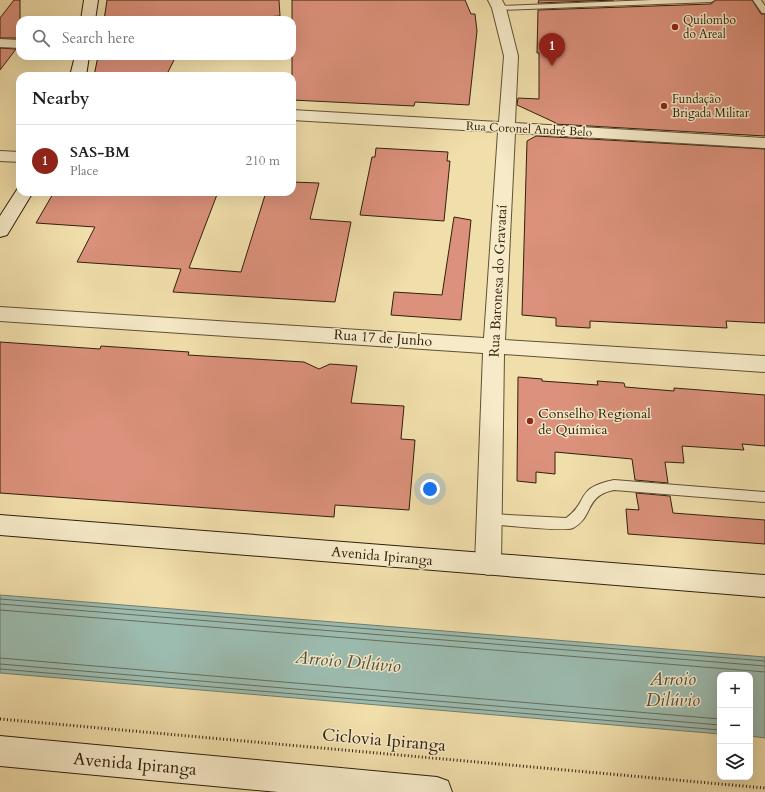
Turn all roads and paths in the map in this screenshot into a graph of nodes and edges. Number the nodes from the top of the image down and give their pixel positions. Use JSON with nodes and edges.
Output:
{"nodes":[{"id":1,"x":91,"y":0,"type":"edge"},
{"id":2,"x":711,"y":0,"type":"edge"},
{"id":3,"x":757,"y":0,"type":"edge"},
{"id":4,"x":497,"y":4,"type":"edge"},
{"id":5,"x":765,"y":11,"type":"edge"},
{"id":6,"x":89,"y":16,"type":"edge"},
{"id":7,"x":0,"y":43,"type":"edge"},
{"id":8,"x":16,"y":44,"type":"edge"},
{"id":9,"x":81,"y":60,"type":"edge"},
{"id":10,"x":79,"y":72,"type":"edge"},
{"id":11,"x":296,"y":115,"type":"edge"},
{"id":12,"x":508,"y":127,"type":"junction"},
{"id":13,"x":765,"y":143,"type":"edge"},
{"id":14,"x":0,"y":156,"type":"edge"},
{"id":15,"x":16,"y":157,"type":"edge"},
{"id":16,"x":22,"y":196,"type":"edge"},
{"id":17,"x":0,"y":232,"type":"edge"},
{"id":18,"x":0,"y":314,"type":"edge"},
{"id":19,"x":494,"y":346,"type":"junction"},
{"id":20,"x":765,"y":364,"type":"edge"},
{"id":21,"x":765,"y":497,"type":"edge"},
{"id":22,"x":489,"y":519,"type":"junction"},
{"id":23,"x":0,"y":525,"type":"edge"},
{"id":24,"x":488,"y":564,"type":"junction"},
{"id":25,"x":765,"y":586,"type":"edge"},
{"id":26,"x":0,"y":719,"type":"edge"},
{"id":27,"x":0,"y":751,"type":"edge"},
{"id":28,"x":765,"y":788,"type":"edge"},
{"id":29,"x":437,"y":792,"type":"edge"}],
"edges":[{"from":1,"to":6,"type":"street"},
{"from":2,"to":4,"type":"lane"},
{"from":3,"to":5,"type":"lane"},
{"from":4,"to":12,"type":"street","name":"Rua Baronesa do Gravataí"},
{"from":7,"to":8,"type":"street"},
{"from":9,"to":10,"type":"street"},
{"from":11,"to":12,"type":"street","name":"Rua Coronel André Belo"},
{"from":12,"to":13,"type":"street","name":"Rua Coronel André Belo"},
{"from":12,"to":19,"type":"street","name":"Rua Baronesa do Gravataí"},
{"from":14,"to":15,"type":"street"},
{"from":16,"to":17,"type":"street"},
{"from":18,"to":19,"type":"street","name":"Rua 17 de Junho"},
{"from":19,"to":20,"type":"street","name":"Rua 17 de Junho"},
{"from":19,"to":22,"type":"street","name":"Rua Baronesa do Gravataí"},
{"from":21,"to":22,"type":"lane"},
{"from":22,"to":24,"type":"street","name":"Rua Baronesa do Gravataí"},
{"from":23,"to":24,"type":"street","name":"Avenida Ipiranga"},
{"from":24,"to":25,"type":"street","name":"Avenida Ipiranga"},
{"from":26,"to":28,"type":"path","name":"Ciclovia Ipiranga"},
{"from":27,"to":29,"type":"street","name":"Avenida Ipiranga"}]}
